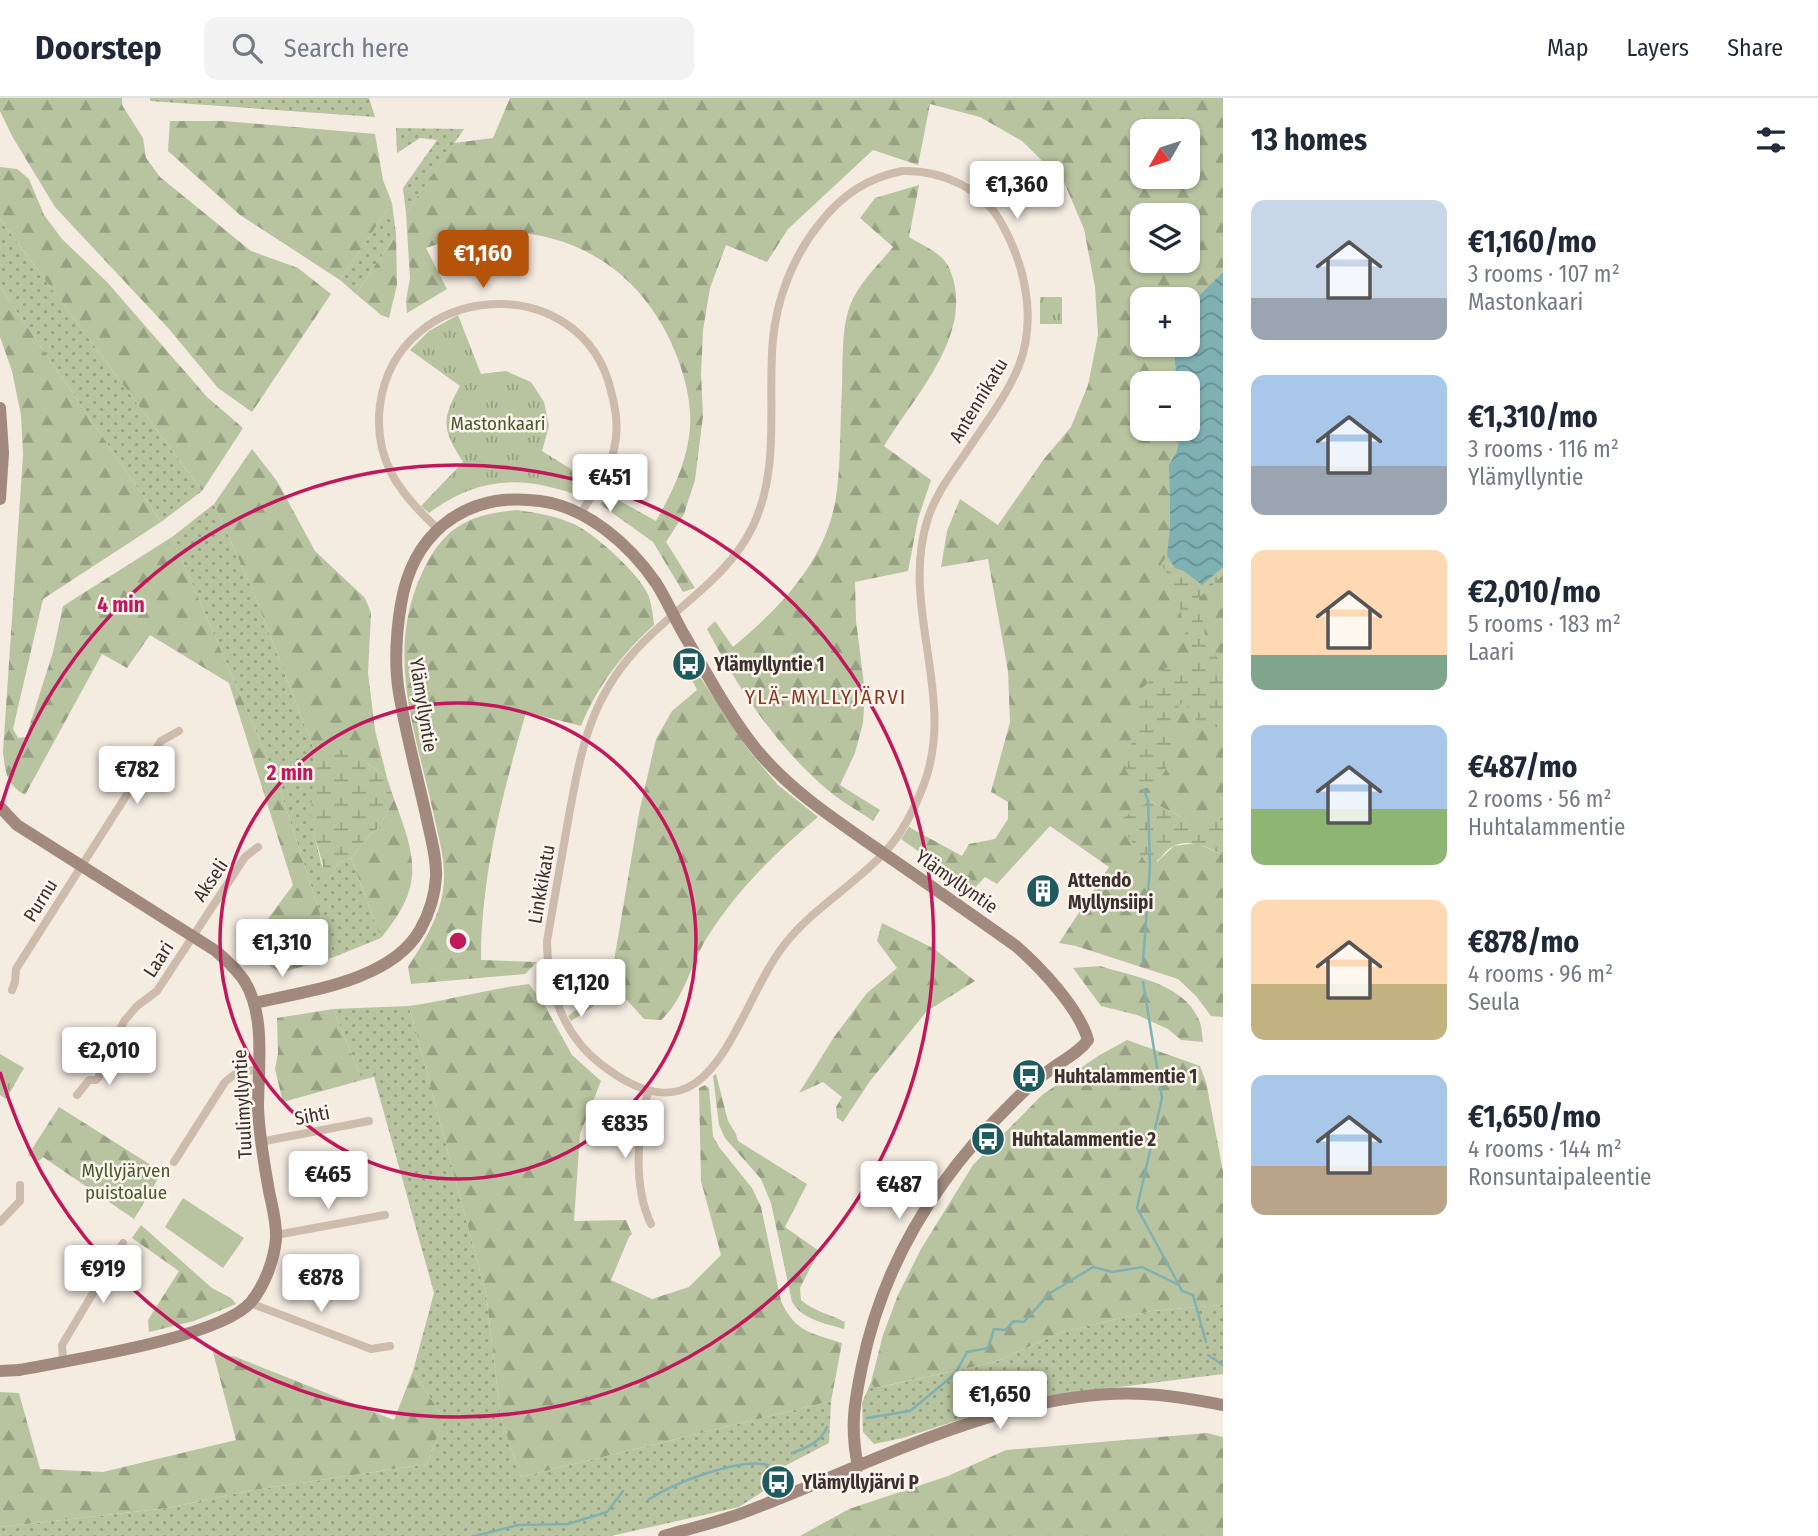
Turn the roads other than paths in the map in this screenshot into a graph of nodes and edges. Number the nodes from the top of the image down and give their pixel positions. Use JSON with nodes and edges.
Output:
{"nodes":[{"id":1,"x":0,"y":408,"type":"edge"},
{"id":2,"x":0,"y":499,"type":"edge"},
{"id":3,"x":580,"y":515,"type":"junction"},
{"id":4,"x":438,"y":529,"type":"junction"},
{"id":5,"x":672,"y":614,"type":"junction"},
{"id":6,"x":179,"y":731,"type":"dead end"},
{"id":7,"x":0,"y":807,"type":"edge"},
{"id":8,"x":258,"y":848,"type":"dead end"},
{"id":9,"x":884,"y":853,"type":"junction"},
{"id":10,"x":81,"y":866,"type":"junction"},
{"id":11,"x":193,"y":935,"type":"junction"},
{"id":12,"x":12,"y":990,"type":"dead end"},
{"id":13,"x":254,"y":1003,"type":"junction"},
{"id":14,"x":258,"y":1069,"type":"junction"},
{"id":15,"x":648,"y":1091,"type":"junction"},
{"id":16,"x":77,"y":1096,"type":"dead end"},
{"id":17,"x":369,"y":1121,"type":"dead end"},
{"id":18,"x":260,"y":1142,"type":"junction"},
{"id":19,"x":174,"y":1162,"type":"dead end"},
{"id":20,"x":20,"y":1185,"type":"dead end"},
{"id":21,"x":385,"y":1215,"type":"dead end"},
{"id":22,"x":0,"y":1222,"type":"edge"},
{"id":23,"x":651,"y":1224,"type":"dead end"},
{"id":24,"x":276,"y":1236,"type":"junction"},
{"id":25,"x":124,"y":1243,"type":"dead end"},
{"id":26,"x":250,"y":1303,"type":"junction"},
{"id":27,"x":390,"y":1346,"type":"dead end"},
{"id":28,"x":63,"y":1361,"type":"junction"},
{"id":29,"x":0,"y":1371,"type":"edge"},
{"id":30,"x":1223,"y":1405,"type":"edge"},
{"id":31,"x":858,"y":1467,"type":"junction"},
{"id":32,"x":664,"y":1536,"type":"edge"}],
"edges":[{"from":1,"to":2,"type":"street"},
{"from":3,"to":4,"type":"street","name":"Ylämyllyntie"},
{"from":3,"to":4,"type":"street"},
{"from":3,"to":5,"type":"street","name":"Ylämyllyntie"},
{"from":4,"to":13,"type":"street","name":"Ylämyllyntie"},
{"from":5,"to":9,"type":"street","name":"Ylämyllyntie"},
{"from":5,"to":9,"type":"street","name":"Antennikatu"},
{"from":5,"to":15,"type":"street","name":"Linkkikatu"},
{"from":6,"to":10,"type":"street","name":"Purnu"},
{"from":7,"to":10,"type":"street","name":"Tuulimyllyntie"},
{"from":8,"to":11,"type":"street","name":"Akseli"},
{"from":9,"to":15,"type":"street"},
{"from":9,"to":31,"type":"street","name":"Ylämyllyntie"},
{"from":10,"to":11,"type":"street","name":"Tuulimyllyntie"},
{"from":10,"to":12,"type":"street","name":"Purnu"},
{"from":11,"to":13,"type":"street","name":"Tuulimyllyntie"},
{"from":11,"to":16,"type":"street","name":"Laari"},
{"from":13,"to":14,"type":"street","name":"Tuulimyllyntie"},
{"from":14,"to":18,"type":"street","name":"Tuulimyllyntie"},
{"from":14,"to":19,"type":"street"},
{"from":15,"to":23,"type":"street"},
{"from":17,"to":18,"type":"street","name":"Sihti"},
{"from":18,"to":24,"type":"street","name":"Tuulimyllyntie"},
{"from":20,"to":22,"type":"street"},
{"from":21,"to":24,"type":"street"},
{"from":24,"to":26,"type":"street","name":"Tuulimyllyntie"},
{"from":25,"to":28,"type":"street"},
{"from":26,"to":27,"type":"street"},
{"from":26,"to":28,"type":"street","name":"Tuulimyllyntie"},
{"from":28,"to":29,"type":"street","name":"Tuulimyllyntie"},
{"from":30,"to":31,"type":"street"},
{"from":31,"to":32,"type":"street"}]}
